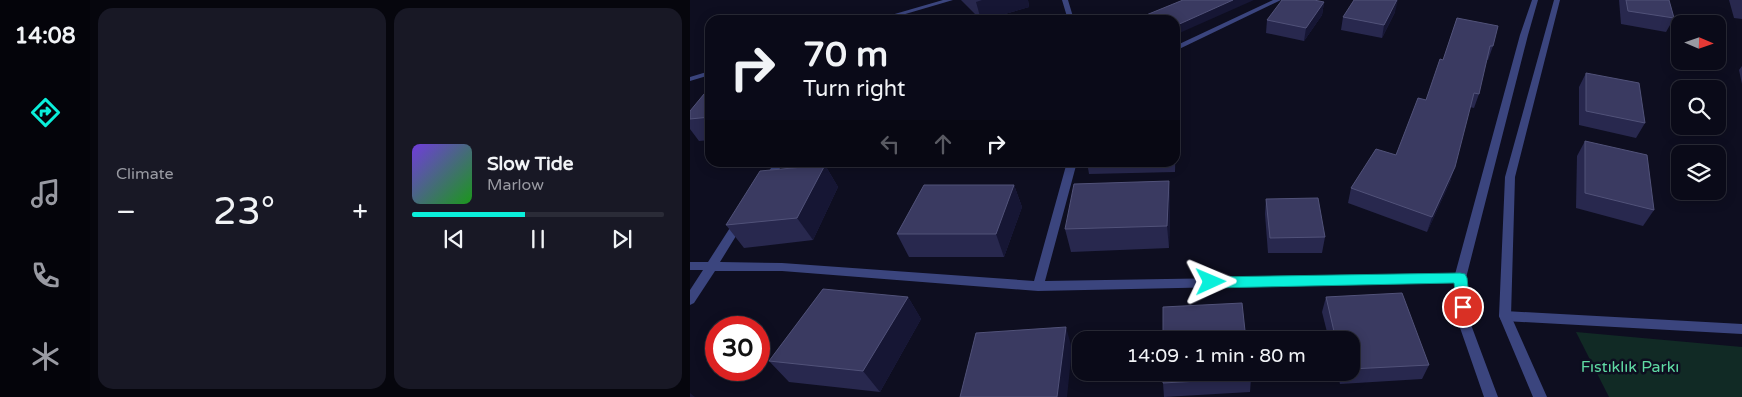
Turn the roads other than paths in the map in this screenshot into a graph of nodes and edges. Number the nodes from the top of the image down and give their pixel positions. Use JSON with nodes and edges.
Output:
{"nodes":[{"id":1,"x":950,"y":0,"type":"edge"},
{"id":2,"x":1065,"y":0,"type":"edge"},
{"id":3,"x":1278,"y":0,"type":"edge"},
{"id":4,"x":1535,"y":0,"type":"edge"},
{"id":5,"x":1557,"y":0,"type":"edge"},
{"id":6,"x":895,"y":15,"type":"edge"},
{"id":7,"x":1070,"y":15,"type":"edge"},
{"id":8,"x":1180,"y":47,"type":"edge"},
{"id":9,"x":705,"y":74,"type":"edge"},
{"id":10,"x":690,"y":79,"type":"edge"},
{"id":11,"x":777,"y":167,"type":"edge"},
{"id":12,"x":1071,"y":167,"type":"edge"},
{"id":13,"x":759,"y":193,"type":"edge"},
{"id":14,"x":743,"y":217,"type":"edge"},
{"id":15,"x":690,"y":266,"type":"edge"},
{"id":16,"x":711,"y":266,"type":"junction"},
{"id":17,"x":1460,"y":278,"type":"junction"},
{"id":18,"x":1038,"y":286,"type":"junction"},
{"id":19,"x":690,"y":300,"type":"edge"},
{"id":20,"x":1504,"y":316,"type":"junction"},
{"id":21,"x":1742,"y":329,"type":"edge"},
{"id":22,"x":1491,"y":397,"type":"edge"},
{"id":23,"x":1540,"y":397,"type":"edge"}],
"edges":[{"from":1,"to":6,"type":"street"},
{"from":2,"to":7,"type":"street"},
{"from":3,"to":8,"type":"street"},
{"from":4,"to":17,"type":"street"},
{"from":5,"to":20,"type":"street"},
{"from":9,"to":10,"type":"street"},
{"from":11,"to":13,"type":"street"},
{"from":12,"to":18,"type":"street"},
{"from":14,"to":16,"type":"street"},
{"from":15,"to":16,"type":"street"},
{"from":16,"to":18,"type":"street"},
{"from":16,"to":19,"type":"street"},
{"from":17,"to":18,"type":"street"},
{"from":17,"to":22,"type":"street"},
{"from":20,"to":21,"type":"street"},
{"from":20,"to":23,"type":"street"}]}
